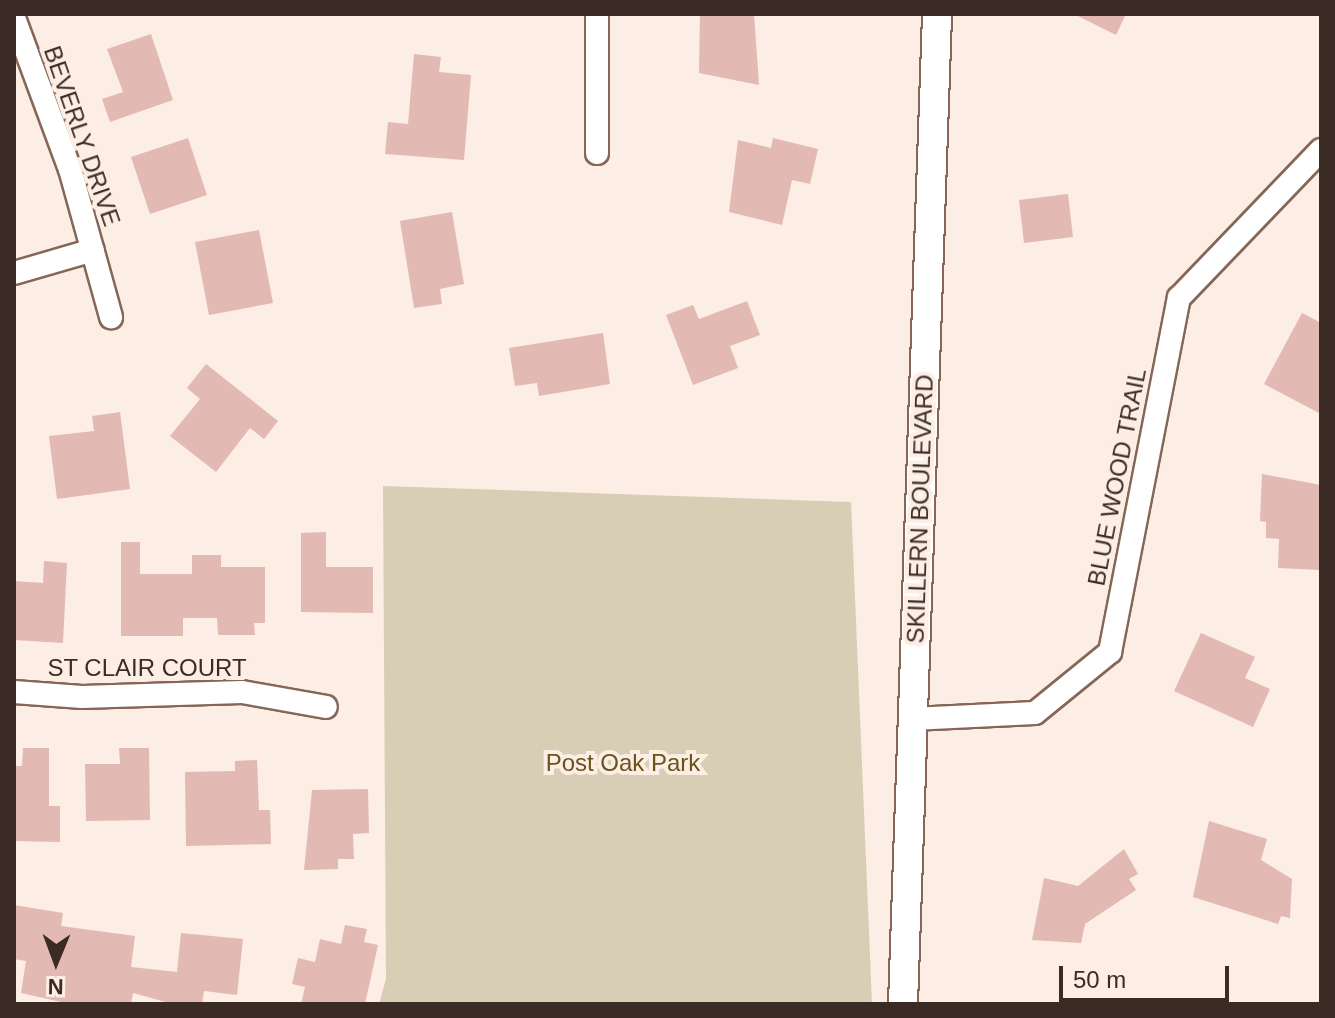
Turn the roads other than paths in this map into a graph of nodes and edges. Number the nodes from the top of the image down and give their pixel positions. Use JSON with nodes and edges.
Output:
{"nodes":[{"id":1,"x":597,"y":14,"type":"edge"},
{"id":2,"x":937,"y":14,"type":"edge"},
{"id":3,"x":14,"y":18,"type":"edge"},
{"id":4,"x":1321,"y":150,"type":"edge"},
{"id":5,"x":597,"y":153,"type":"dead end"},
{"id":6,"x":93,"y":250,"type":"junction"},
{"id":7,"x":14,"y":273,"type":"edge"},
{"id":8,"x":111,"y":317,"type":"dead end"},
{"id":9,"x":14,"y":692,"type":"edge"},
{"id":10,"x":326,"y":707,"type":"dead end"},
{"id":11,"x":912,"y":719,"type":"junction"},
{"id":12,"x":903,"y":1004,"type":"edge"}],
"edges":[{"from":1,"to":5,"type":"street"},
{"from":2,"to":11,"type":"street","name":"SKILLERN BOULEVARD"},
{"from":3,"to":6,"type":"street","name":"BEVERLY DRIVE"},
{"from":4,"to":11,"type":"street","name":"BLUE WOOD TRAIL"},
{"from":6,"to":7,"type":"street"},
{"from":6,"to":8,"type":"street","name":"BEVERLY DRIVE"},
{"from":9,"to":10,"type":"street","name":"ST CLAIR COURT"},
{"from":11,"to":12,"type":"street","name":"SKILLERN BOULEVARD"}]}
